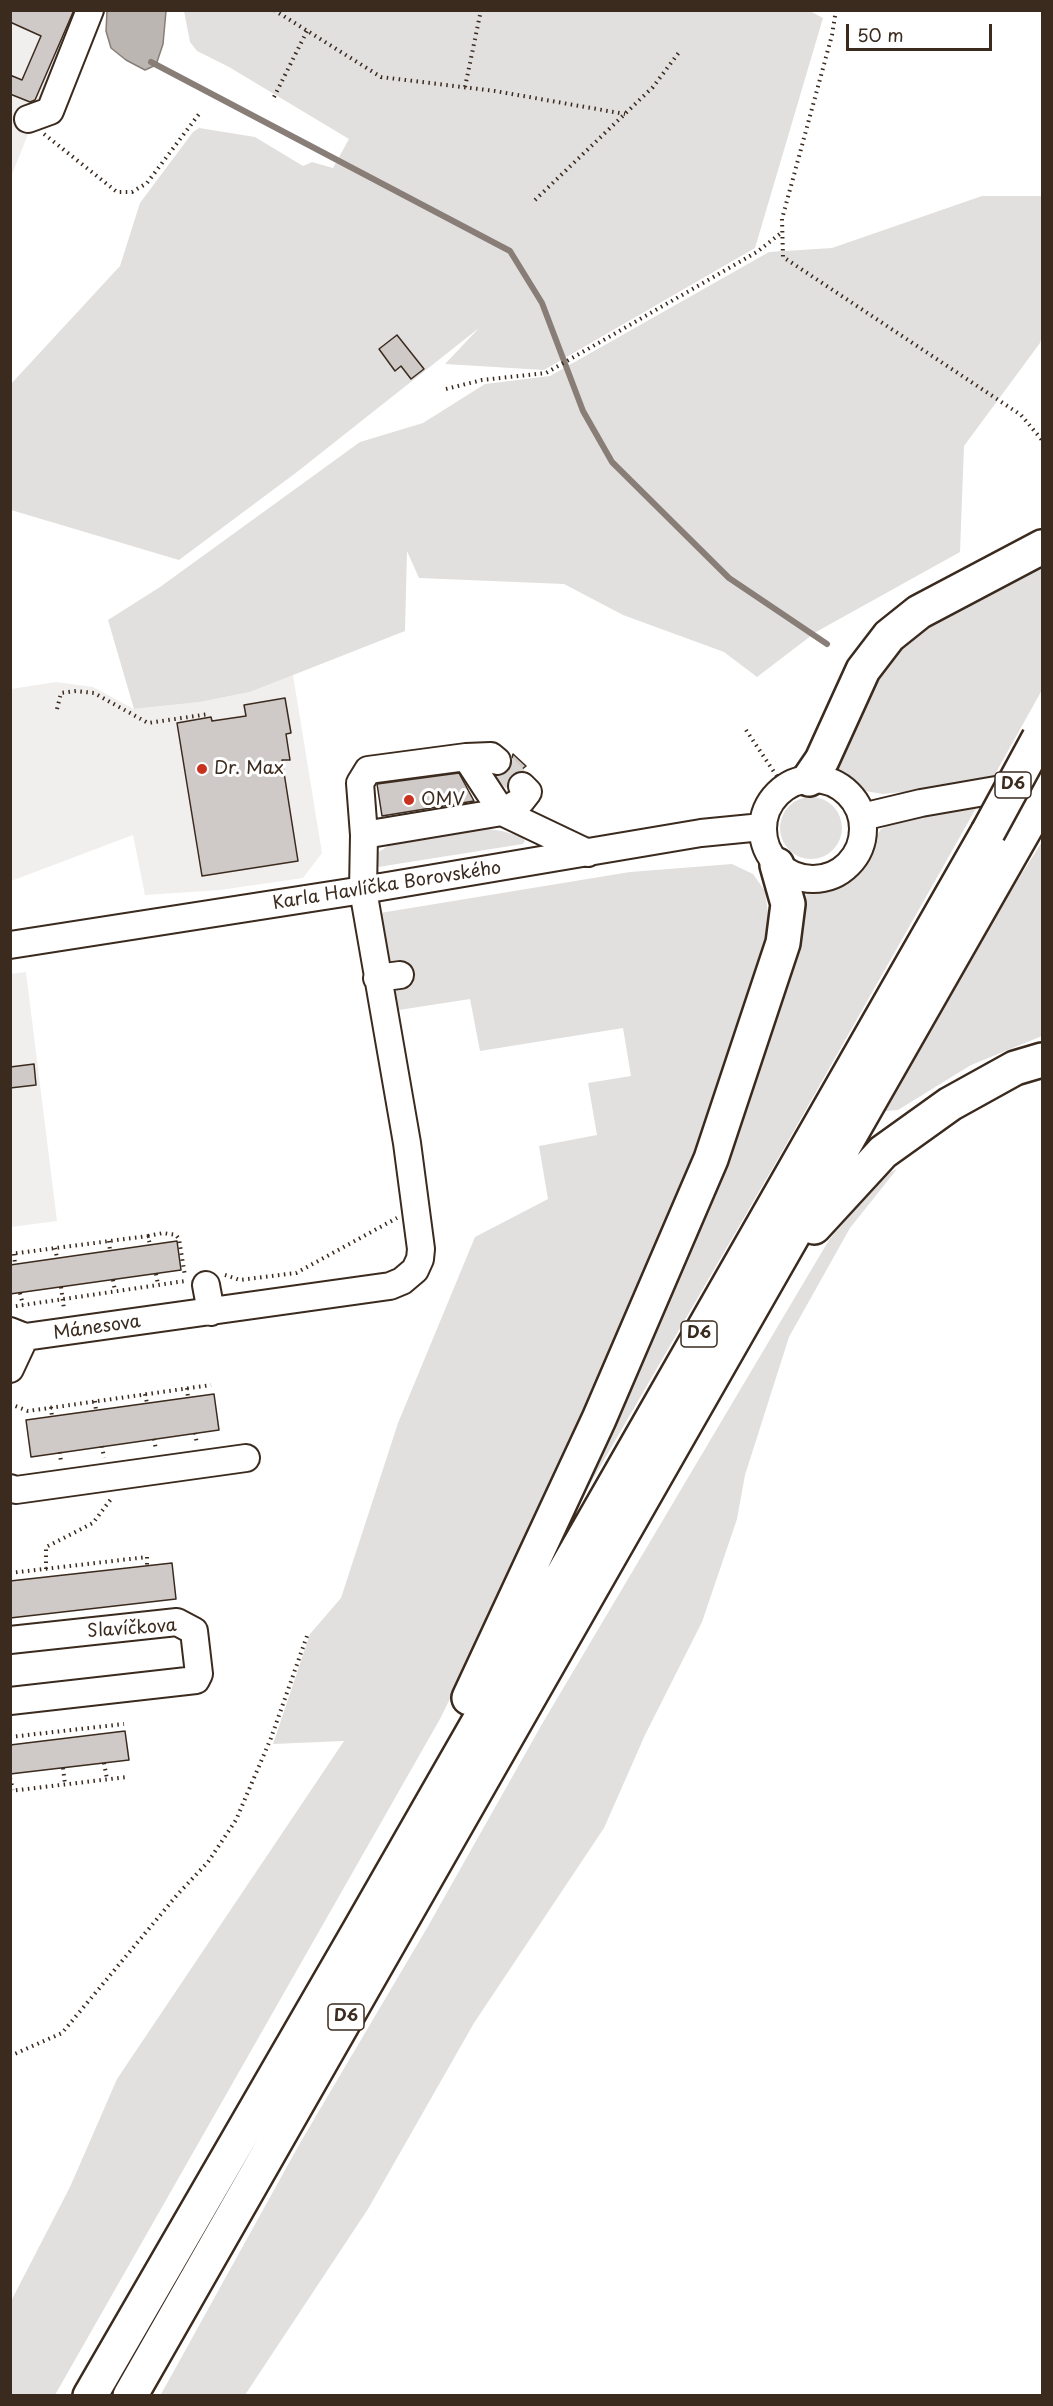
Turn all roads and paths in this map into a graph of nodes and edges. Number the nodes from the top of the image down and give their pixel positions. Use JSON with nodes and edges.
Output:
{"nodes":[{"id":1,"x":90,"y":10,"type":"edge"},
{"id":2,"x":274,"y":10,"type":"edge"},
{"id":3,"x":481,"y":10,"type":"edge"},
{"id":4,"x":836,"y":11,"type":"edge"},
{"id":5,"x":307,"y":31,"type":"junction"},
{"id":6,"x":680,"y":51,"type":"dead end"},
{"id":7,"x":465,"y":87,"type":"junction"},
{"id":8,"x":274,"y":97,"type":"dead end"},
{"id":9,"x":199,"y":114,"type":"dead end"},
{"id":10,"x":625,"y":114,"type":"junction"},
{"id":11,"x":28,"y":119,"type":"joint"},
{"id":12,"x":535,"y":200,"type":"dead end"},
{"id":13,"x":781,"y":233,"type":"junction"},
{"id":14,"x":446,"y":389,"type":"dead end"},
{"id":15,"x":1042,"y":440,"type":"edge"},
{"id":16,"x":1042,"y":547,"type":"edge"},
{"id":17,"x":57,"y":709,"type":"dead end"},
{"id":18,"x":209,"y":714,"type":"dead end"},
{"id":19,"x":746,"y":730,"type":"dead end"},
{"id":20,"x":1041,"y":736,"type":"edge"},
{"id":21,"x":466,"y":757,"type":"junction"},
{"id":22,"x":496,"y":761,"type":"tunnel mouth"},
{"id":23,"x":1042,"y":782,"type":"edge"},
{"id":24,"x":797,"y":783,"type":"junction"},
{"id":25,"x":522,"y":786,"type":"dead end"},
{"id":26,"x":1036,"y":811,"type":"edge"},
{"id":27,"x":502,"y":812,"type":"junction"},
{"id":28,"x":862,"y":818,"type":"junction"},
{"id":29,"x":762,"y":827,"type":"junction"},
{"id":30,"x":364,"y":835,"type":"junction"},
{"id":31,"x":588,"y":853,"type":"junction"},
{"id":32,"x":777,"y":865,"type":"junction"},
{"id":33,"x":363,"y":890,"type":"junction"},
{"id":34,"x":10,"y":945,"type":"edge"},
{"id":35,"x":1042,"y":1060,"type":"edge"},
{"id":36,"x":148,"y":1236,"type":"junction"},
{"id":37,"x":109,"y":1241,"type":"junction"},
{"id":38,"x":150,"y":1245,"type":"dead end"},
{"id":39,"x":55,"y":1248,"type":"junction"},
{"id":40,"x":110,"y":1251,"type":"dead end"},
{"id":41,"x":12,"y":1254,"type":"edge"},
{"id":42,"x":57,"y":1258,"type":"dead end"},
{"id":43,"x":15,"y":1264,"type":"dead end"},
{"id":44,"x":774,"y":1270,"type":"junction"},
{"id":45,"x":156,"y":1274,"type":"dead end"},
{"id":46,"x":113,"y":1280,"type":"dead end"},
{"id":47,"x":196,"y":1283,"type":"joint"},
{"id":48,"x":158,"y":1285,"type":"dead end"},
{"id":49,"x":61,"y":1287,"type":"dead end"},
{"id":50,"x":115,"y":1291,"type":"dead end"},
{"id":51,"x":20,"y":1293,"type":"dead end"},
{"id":52,"x":22,"y":1305,"type":"dead end"},
{"id":53,"x":64,"y":1310,"type":"dead end"},
{"id":54,"x":211,"y":1312,"type":"junction"},
{"id":55,"x":18,"y":1334,"type":"edge"},
{"id":56,"x":10,"y":1369,"type":"edge"},
{"id":57,"x":211,"y":1385,"type":"dead end"},
{"id":58,"x":187,"y":1388,"type":"junction"},
{"id":59,"x":145,"y":1394,"type":"junction"},
{"id":60,"x":188,"y":1398,"type":"dead end"},
{"id":61,"x":95,"y":1401,"type":"junction"},
{"id":62,"x":147,"y":1403,"type":"dead end"},
{"id":63,"x":10,"y":1404,"type":"edge"},
{"id":64,"x":51,"y":1407,"type":"junction"},
{"id":65,"x":96,"y":1411,"type":"dead end"},
{"id":66,"x":52,"y":1417,"type":"dead end"},
{"id":67,"x":246,"y":1458,"type":"dead end"},
{"id":68,"x":129,"y":1474,"type":"junction"},
{"id":69,"x":10,"y":1488,"type":"edge"},
{"id":70,"x":103,"y":1563,"type":"junction"},
{"id":71,"x":147,"y":1566,"type":"dead end"},
{"id":72,"x":52,"y":1568,"type":"junction"},
{"id":73,"x":46,"y":1569,"type":"junction"},
{"id":74,"x":104,"y":1571,"type":"dead end"},
{"id":75,"x":10,"y":1573,"type":"edge"},
{"id":76,"x":53,"y":1577,"type":"dead end"},
{"id":77,"x":308,"y":1633,"type":"dead end"},
{"id":78,"x":10,"y":1641,"type":"edge"},
{"id":79,"x":10,"y":1701,"type":"edge"},
{"id":80,"x":124,"y":1724,"type":"dead end"},
{"id":81,"x":99,"y":1727,"type":"junction"},
{"id":82,"x":57,"y":1732,"type":"junction"},
{"id":83,"x":100,"y":1734,"type":"dead end"},
{"id":84,"x":10,"y":1737,"type":"edge"},
{"id":85,"x":58,"y":1739,"type":"dead end"},
{"id":86,"x":104,"y":1763,"type":"dead end"},
{"id":87,"x":63,"y":1768,"type":"dead end"},
{"id":88,"x":127,"y":1777,"type":"dead end"},
{"id":89,"x":10,"y":1778,"type":"edge"},
{"id":90,"x":107,"y":1779,"type":"junction"},
{"id":91,"x":65,"y":1784,"type":"junction"},
{"id":92,"x":12,"y":1790,"type":"edge"},
{"id":93,"x":410,"y":1837,"type":"junction"},
{"id":94,"x":10,"y":2056,"type":"edge"},
{"id":95,"x":90,"y":2396,"type":"edge"},
{"id":96,"x":130,"y":2396,"type":"edge"}],
"edges":[{"from":1,"to":11,"type":"street"},
{"from":2,"to":5,"type":"path"},
{"from":3,"to":7,"type":"path"},
{"from":4,"to":13,"type":"path"},
{"from":5,"to":7,"type":"path"},
{"from":5,"to":8,"type":"path"},
{"from":6,"to":10,"type":"path"},
{"from":7,"to":10,"type":"path"},
{"from":9,"to":11,"type":"path"},
{"from":10,"to":12,"type":"path"},
{"from":13,"to":14,"type":"path"},
{"from":13,"to":15,"type":"path"},
{"from":16,"to":24,"type":"highway"},
{"from":17,"to":18,"type":"path"},
{"from":19,"to":24,"type":"path"},
{"from":20,"to":93,"type":"highway","number":"D6","bridge":true},
{"from":21,"to":22,"type":"street"},
{"from":21,"to":27,"type":"street"},
{"from":21,"to":30,"type":"street","name":"Mánesova"},
{"from":23,"to":28,"type":"street"},
{"from":24,"to":28,"type":"street"},
{"from":24,"to":29,"type":"street"},
{"from":25,"to":27,"type":"street"},
{"from":26,"to":44,"type":"highway","number":"D6"},
{"from":27,"to":30,"type":"street"},
{"from":27,"to":31,"type":"street"},
{"from":28,"to":32,"type":"street"},
{"from":29,"to":31,"type":"street","name":"Karla Havlíčka Borovského"},
{"from":29,"to":32,"type":"street"},
{"from":30,"to":33,"type":"street","name":"Mánesova"},
{"from":31,"to":33,"type":"street","name":"Karla Havlíčka Borovského"},
{"from":32,"to":93,"type":"highway"},
{"from":33,"to":34,"type":"street","name":"Karla Havlíčka Borovského"},
{"from":33,"to":54,"type":"street","name":"Mánesova"},
{"from":35,"to":44,"type":"highway"},
{"from":36,"to":37,"type":"path"},
{"from":36,"to":38,"type":"path"},
{"from":36,"to":47,"type":"path"},
{"from":37,"to":39,"type":"path"},
{"from":37,"to":40,"type":"path"},
{"from":39,"to":41,"type":"path"},
{"from":39,"to":42,"type":"path"},
{"from":41,"to":43,"type":"path"},
{"from":44,"to":96,"type":"highway","number":"D6"},
{"from":45,"to":48,"type":"path"},
{"from":46,"to":50,"type":"path"},
{"from":47,"to":54,"type":"street"},
{"from":49,"to":53,"type":"path"},
{"from":51,"to":52,"type":"path"},
{"from":54,"to":55,"type":"street","name":"Mánesova"},
{"from":55,"to":56,"type":"street"},
{"from":57,"to":58,"type":"path"},
{"from":58,"to":59,"type":"path"},
{"from":58,"to":60,"type":"path"},
{"from":59,"to":61,"type":"path"},
{"from":59,"to":62,"type":"path"},
{"from":61,"to":64,"type":"path"},
{"from":61,"to":65,"type":"path"},
{"from":63,"to":64,"type":"path"},
{"from":64,"to":66,"type":"path"},
{"from":67,"to":68,"type":"street"},
{"from":68,"to":69,"type":"street"},
{"from":68,"to":73,"type":"path"},
{"from":70,"to":71,"type":"path"},
{"from":70,"to":72,"type":"path"},
{"from":70,"to":74,"type":"path"},
{"from":72,"to":73,"type":"path"},
{"from":72,"to":76,"type":"path"},
{"from":73,"to":75,"type":"path"},
{"from":77,"to":94,"type":"path"},
{"from":78,"to":79,"type":"street","name":"Slavíčkova"},
{"from":80,"to":81,"type":"path"},
{"from":81,"to":82,"type":"path"},
{"from":81,"to":83,"type":"path"},
{"from":82,"to":84,"type":"path"},
{"from":82,"to":85,"type":"path"},
{"from":86,"to":90,"type":"path"},
{"from":87,"to":91,"type":"path"},
{"from":88,"to":90,"type":"path"},
{"from":89,"to":92,"type":"path"},
{"from":90,"to":91,"type":"path"},
{"from":91,"to":92,"type":"path"},
{"from":93,"to":95,"type":"highway","number":"D6"}]}
